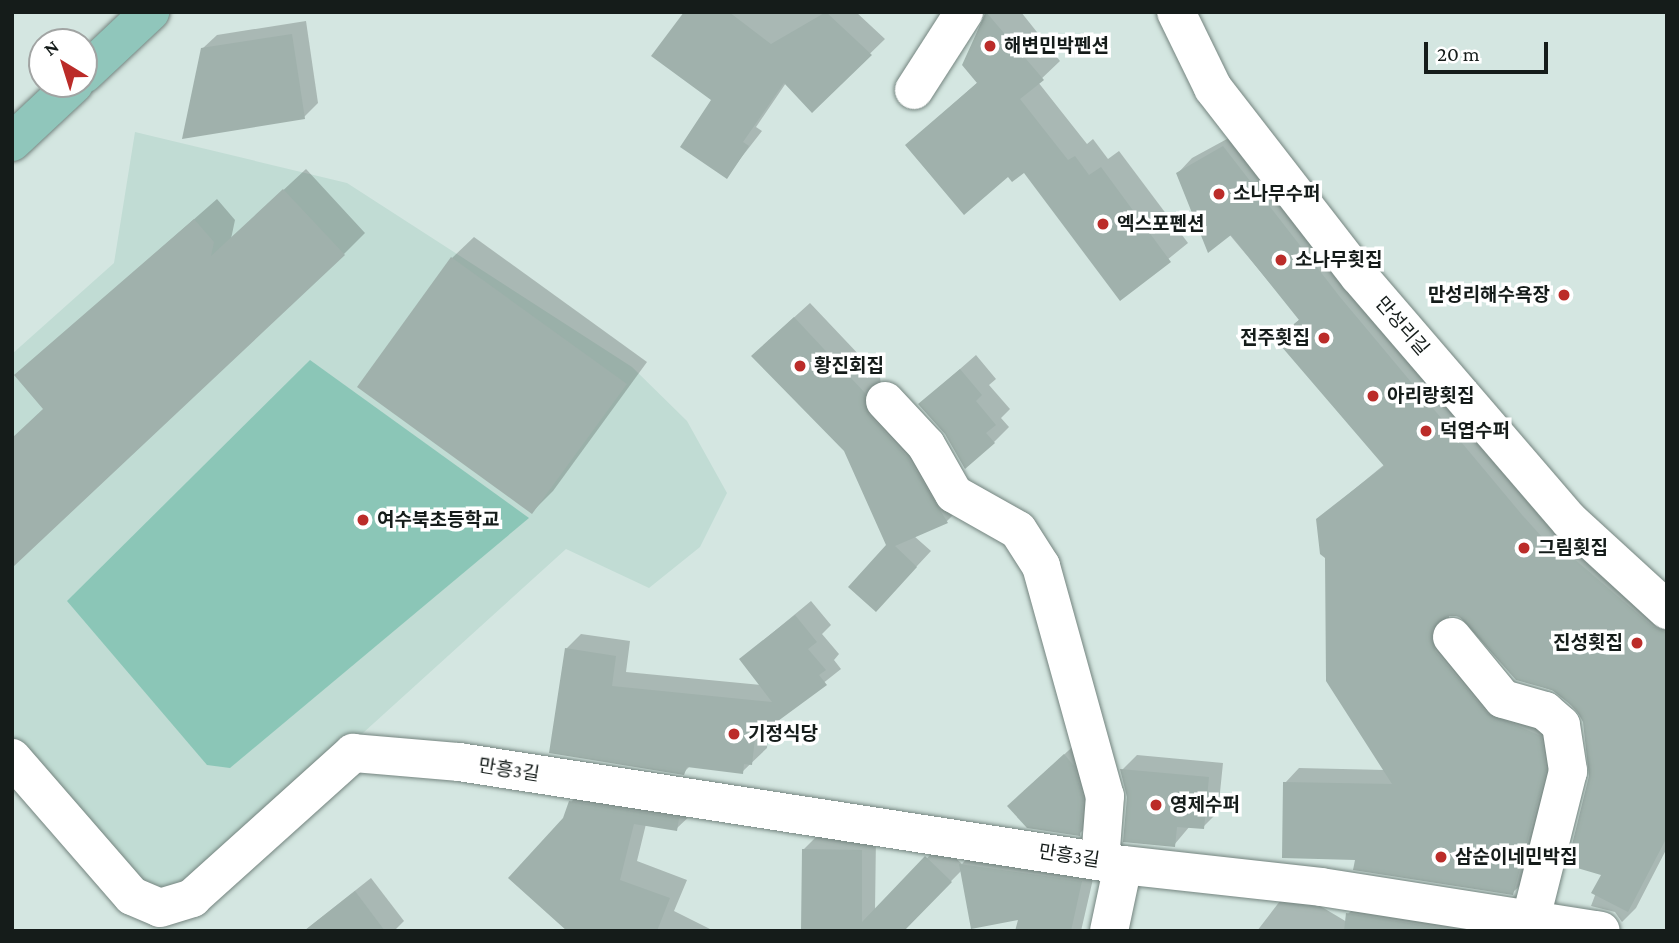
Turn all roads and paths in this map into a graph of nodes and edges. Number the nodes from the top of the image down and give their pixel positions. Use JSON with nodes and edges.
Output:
{"nodes":[{"id":1,"x":150,"y":12,"type":"edge"},
{"id":2,"x":964,"y":12,"type":"edge"},
{"id":3,"x":1176,"y":12,"type":"edge"},
{"id":4,"x":98,"y":61,"type":"edge"},
{"id":5,"x":914,"y":90,"type":"dead end"},
{"id":6,"x":59,"y":98,"type":"edge"},
{"id":7,"x":12,"y":142,"type":"edge"},
{"id":8,"x":885,"y":401,"type":"dead end"},
{"id":9,"x":1667,"y":610,"type":"edge"},
{"id":10,"x":1452,"y":637,"type":"dead end"},
{"id":11,"x":12,"y":758,"type":"edge"},
{"id":12,"x":1112,"y":863,"type":"junction"},
{"id":13,"x":1531,"y":918,"type":"junction"},
{"id":14,"x":1109,"y":931,"type":"edge"},
{"id":15,"x":1601,"y":931,"type":"edge"}],
"edges":[{"from":1,"to":4,"type":"main road"},
{"from":2,"to":5,"type":"street"},
{"from":3,"to":9,"type":"street","name":"만성리길"},
{"from":6,"to":7,"type":"main road"},
{"from":8,"to":12,"type":"street"},
{"from":10,"to":13,"type":"street"},
{"from":11,"to":12,"type":"street","name":"만흥3길"},
{"from":12,"to":13,"type":"street","name":"만흥3길"},
{"from":12,"to":14,"type":"street","name":"만흥3길"},
{"from":13,"to":15,"type":"street","name":"만흥3길"}]}
